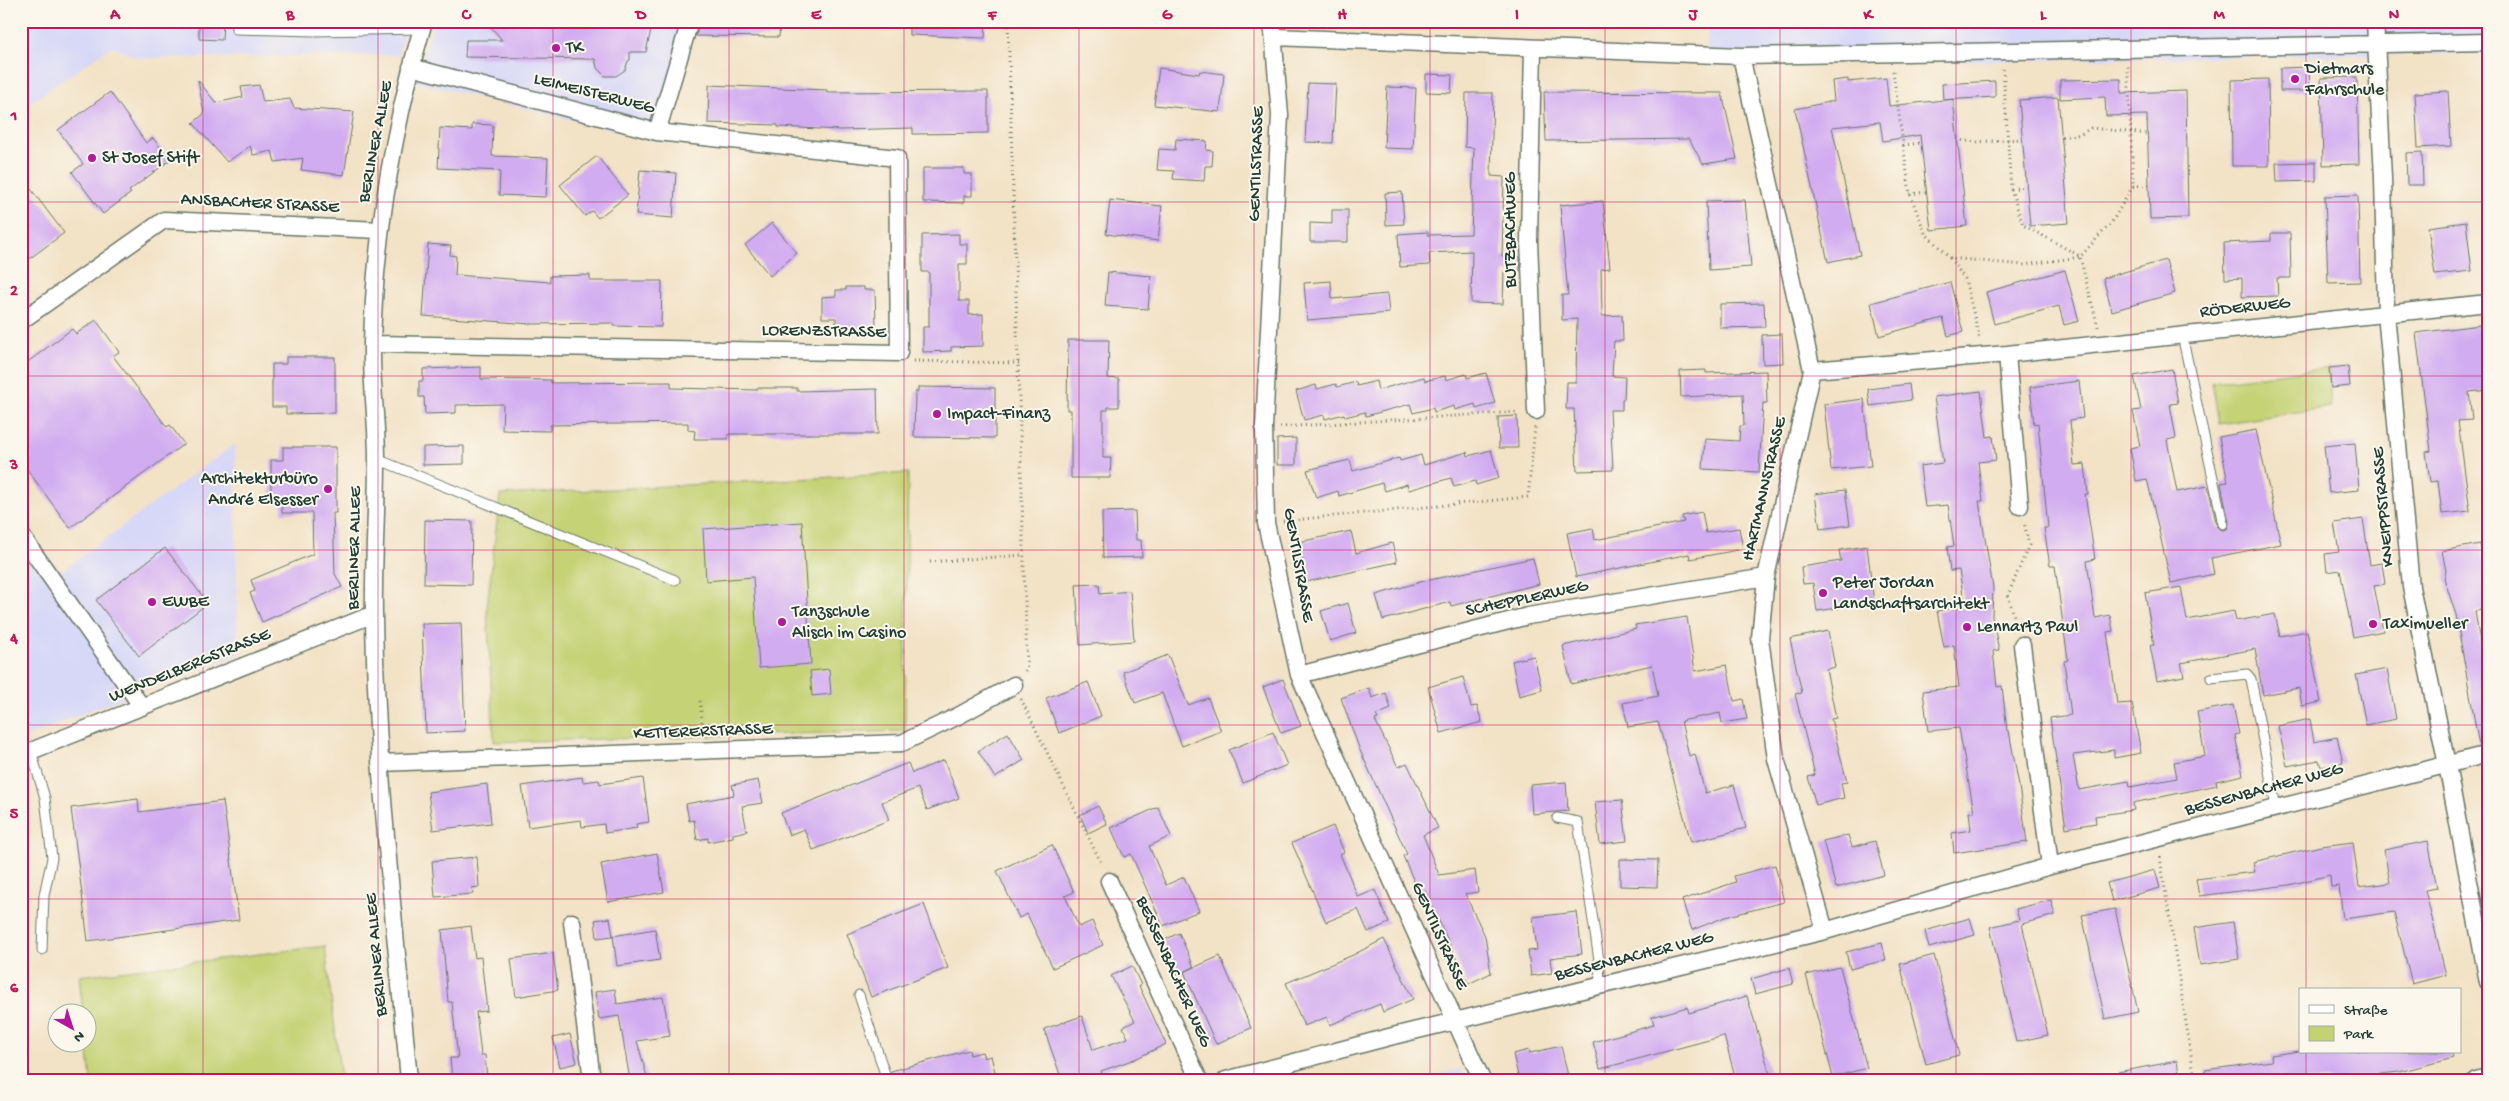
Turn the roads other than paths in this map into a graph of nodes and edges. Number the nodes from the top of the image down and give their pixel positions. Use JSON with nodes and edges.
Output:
{"nodes":[{"id":1,"x":236,"y":21,"type":"edge"},
{"id":2,"x":690,"y":21,"type":"edge"},
{"id":3,"x":2375,"y":21,"type":"edge"},
{"id":4,"x":367,"y":25,"type":"edge"},
{"id":5,"x":423,"y":25,"type":"edge"},
{"id":6,"x":1274,"y":29,"type":"edge"},
{"id":7,"x":2488,"y":42,"type":"edge"},
{"id":8,"x":2376,"y":43,"type":"junction"},
{"id":9,"x":1533,"y":48,"type":"junction"},
{"id":10,"x":1741,"y":56,"type":"junction"},
{"id":11,"x":411,"y":67,"type":"junction"},
{"id":12,"x":657,"y":132,"type":"junction"},
{"id":13,"x":380,"y":230,"type":"junction"},
{"id":14,"x":2488,"y":303,"type":"edge"},
{"id":15,"x":2386,"y":313,"type":"junction"},
{"id":16,"x":21,"y":320,"type":"edge"},
{"id":17,"x":2182,"y":335,"type":"junction"},
{"id":18,"x":372,"y":344,"type":"junction"},
{"id":19,"x":2007,"y":354,"type":"junction"},
{"id":20,"x":1812,"y":370,"type":"junction"},
{"id":21,"x":1536,"y":411,"type":"road end"},
{"id":22,"x":377,"y":459,"type":"junction"},
{"id":23,"x":2020,"y":506,"type":"road end"},
{"id":24,"x":2223,"y":524,"type":"dead end"},
{"id":25,"x":21,"y":535,"type":"edge"},
{"id":26,"x":1766,"y":577,"type":"junction"},
{"id":27,"x":675,"y":580,"type":"dead end"},
{"id":28,"x":374,"y":614,"type":"junction"},
{"id":29,"x":2022,"y":645,"type":"road end"},
{"id":30,"x":1299,"y":675,"type":"junction"},
{"id":31,"x":2211,"y":678,"type":"dead end"},
{"id":32,"x":1014,"y":685,"type":"road end"},
{"id":33,"x":142,"y":707,"type":"junction"},
{"id":34,"x":26,"y":753,"type":"edge"},
{"id":35,"x":2488,"y":754,"type":"edge"},
{"id":36,"x":380,"y":763,"type":"junction"},
{"id":37,"x":2447,"y":765,"type":"junction"},
{"id":38,"x":2276,"y":807,"type":"junction"},
{"id":39,"x":1557,"y":818,"type":"dead end"},
{"id":40,"x":2050,"y":866,"type":"junction"},
{"id":41,"x":1109,"y":881,"type":"road end"},
{"id":42,"x":572,"y":922,"type":"dead end"},
{"id":43,"x":1825,"y":931,"type":"junction"},
{"id":44,"x":42,"y":950,"type":"dead end"},
{"id":45,"x":2488,"y":982,"type":"edge"},
{"id":46,"x":1600,"y":986,"type":"junction"},
{"id":47,"x":858,"y":995,"type":"dead end"},
{"id":48,"x":1456,"y":1021,"type":"junction"},
{"id":49,"x":1288,"y":1072,"type":"edge"},
{"id":50,"x":2488,"y":1077,"type":"edge"},
{"id":51,"x":409,"y":1080,"type":"edge"},
{"id":52,"x":592,"y":1080,"type":"edge"},
{"id":53,"x":887,"y":1080,"type":"edge"},
{"id":54,"x":1199,"y":1080,"type":"edge"},
{"id":55,"x":1226,"y":1080,"type":"edge"},
{"id":56,"x":1482,"y":1080,"type":"edge"},
{"id":57,"x":2476,"y":1080,"type":"edge"}],
"edges":[{"from":1,"to":4,"type":"lane"},
{"from":2,"to":12,"type":"street","name":"LEIMEISTERWEG"},
{"from":3,"to":8,"type":"street","name":"KNEIPPSTRASSE"},
{"from":4,"to":5,"type":"lane"},
{"from":5,"to":11,"type":"street","name":"BERLINER ALLEE"},
{"from":6,"to":9,"type":"street"},
{"from":6,"to":30,"type":"street","name":"GENTILSTRASSE"},
{"from":7,"to":8,"type":"street"},
{"from":8,"to":10,"type":"street"},
{"from":8,"to":15,"type":"street","name":"KNEIPPSTRASSE"},
{"from":9,"to":10,"type":"street"},
{"from":9,"to":21,"type":"street","name":"BUTZBACHWEG"},
{"from":10,"to":20,"type":"street","name":"HARTMANNSTRASSE"},
{"from":11,"to":12,"type":"street","name":"LEIMEISTERWEG"},
{"from":11,"to":13,"type":"street","name":"BERLINER ALLEE"},
{"from":12,"to":18,"type":"street","name":"LORENZSTRASSE"},
{"from":13,"to":16,"type":"street","name":"ANSBACHER STRASSE"},
{"from":13,"to":18,"type":"street","name":"BERLINER ALLEE"},
{"from":14,"to":15,"type":"street","name":"RÖDERWEG"},
{"from":15,"to":17,"type":"street","name":"RÖDERWEG"},
{"from":15,"to":37,"type":"street","name":"KNEIPPSTRASSE"},
{"from":17,"to":19,"type":"street","name":"RÖDERWEG"},
{"from":17,"to":24,"type":"lane"},
{"from":18,"to":22,"type":"street","name":"BERLINER ALLEE"},
{"from":19,"to":20,"type":"street","name":"RÖDERWEG"},
{"from":19,"to":23,"type":"street"},
{"from":20,"to":26,"type":"street","name":"HARTMANNSTRASSE"},
{"from":22,"to":27,"type":"lane"},
{"from":22,"to":28,"type":"street","name":"BERLINER ALLEE"},
{"from":25,"to":33,"type":"street"},
{"from":26,"to":30,"type":"street","name":"SCHEPPLERWEG"},
{"from":26,"to":43,"type":"street","name":"HARTMANNSTRASSE"},
{"from":28,"to":33,"type":"street","name":"WENDELBERGSTRASSE"},
{"from":28,"to":36,"type":"street","name":"BERLINER ALLEE"},
{"from":29,"to":40,"type":"street"},
{"from":30,"to":48,"type":"street","name":"GENTILSTRASSE"},
{"from":31,"to":38,"type":"lane"},
{"from":32,"to":36,"type":"street","name":"KETTERERSTRASSE"},
{"from":33,"to":34,"type":"street","name":"WENDELBERGSTRASSE"},
{"from":34,"to":44,"type":"lane"},
{"from":35,"to":37,"type":"street","name":"BESSENBACHER WEG"},
{"from":36,"to":51,"type":"street","name":"BERLINER ALLEE"},
{"from":37,"to":38,"type":"street","name":"BESSENBACHER WEG"},
{"from":37,"to":45,"type":"street","name":"KNEIPPSTRASSE"},
{"from":38,"to":40,"type":"street","name":"BESSENBACHER WEG"},
{"from":39,"to":46,"type":"lane"},
{"from":40,"to":43,"type":"street","name":"BESSENBACHER WEG"},
{"from":41,"to":54,"type":"street","name":"BESSENBACHER WEG"},
{"from":42,"to":52,"type":"street"},
{"from":43,"to":46,"type":"street","name":"BESSENBACHER WEG"},
{"from":46,"to":48,"type":"street","name":"BESSENBACHER WEG"},
{"from":47,"to":53,"type":"lane"},
{"from":48,"to":49,"type":"street","name":"BESSENBACHER WEG"},
{"from":48,"to":56,"type":"street","name":"GENTILSTRASSE"},
{"from":49,"to":55,"type":"street","name":"BESSENBACHER WEG"},
{"from":50,"to":57,"type":"street"}]}
